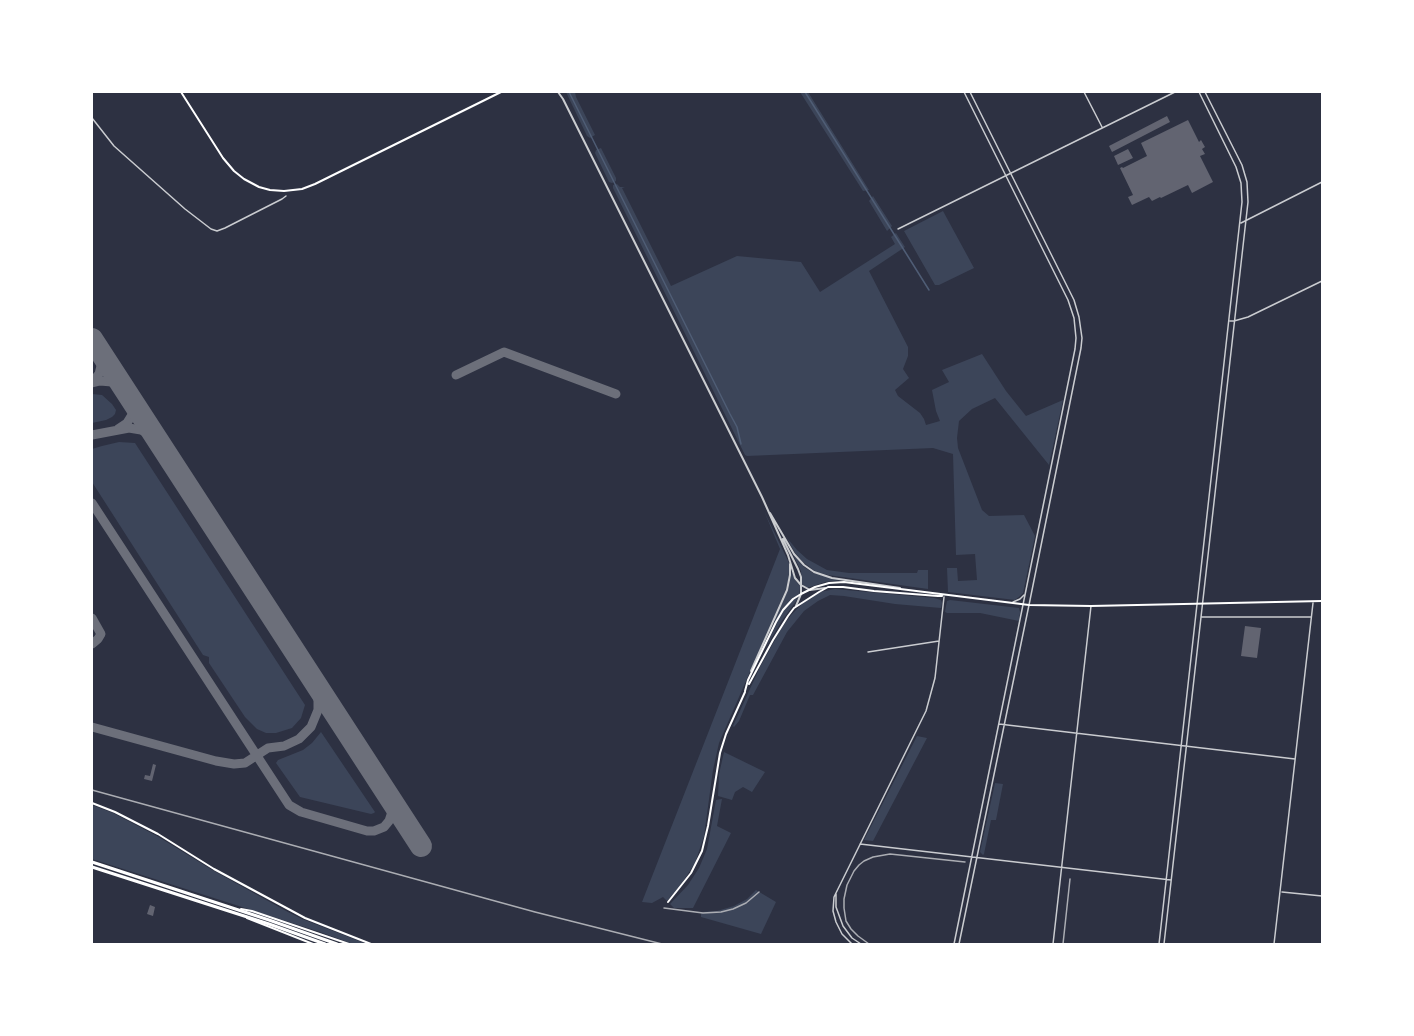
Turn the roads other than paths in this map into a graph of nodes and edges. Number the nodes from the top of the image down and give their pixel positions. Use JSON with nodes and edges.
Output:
{"nodes":[{"id":1,"x":181,"y":92,"type":"edge"},
{"id":2,"x":501,"y":92,"type":"edge"},
{"id":3,"x":560,"y":92,"type":"edge"},
{"id":4,"x":964,"y":92,"type":"edge"},
{"id":5,"x":970,"y":92,"type":"edge"},
{"id":6,"x":1084,"y":92,"type":"edge"},
{"id":7,"x":1175,"y":92,"type":"edge"},
{"id":8,"x":1199,"y":92,"type":"edge"},
{"id":9,"x":1205,"y":92,"type":"edge"},
{"id":10,"x":92,"y":118,"type":"edge"},
{"id":11,"x":1102,"y":128,"type":"junction"},
{"id":12,"x":1011,"y":173,"type":"junction"},
{"id":13,"x":1005,"y":176,"type":"junction"},
{"id":14,"x":1323,"y":182,"type":"edge"},
{"id":15,"x":286,"y":196,"type":"dead end"},
{"id":16,"x":1246,"y":221,"type":"junction"},
{"id":17,"x":1240,"y":224,"type":"junction"},
{"id":18,"x":898,"y":230,"type":"dead end"},
{"id":19,"x":1323,"y":281,"type":"edge"},
{"id":20,"x":1072,"y":297,"type":"junction"},
{"id":21,"x":1068,"y":300,"type":"junction"},
{"id":22,"x":1076,"y":305,"type":"junction"},
{"id":23,"x":1071,"y":307,"type":"junction"},
{"id":24,"x":1229,"y":321,"type":"junction"},
{"id":25,"x":1234,"y":321,"type":"junction"},
{"id":26,"x":1211,"y":474,"type":"junction"},
{"id":27,"x":1217,"y":475,"type":"junction"},
{"id":28,"x":767,"y":509,"type":"junction"},
{"id":29,"x":777,"y":524,"type":"junction"},
{"id":30,"x":790,"y":562,"type":"junction"},
{"id":31,"x":801,"y":585,"type":"junction"},
{"id":32,"x":828,"y":588,"type":"junction"},
{"id":33,"x":902,"y":589,"type":"junction"},
{"id":34,"x":1026,"y":591,"type":"junction"},
{"id":35,"x":944,"y":595,"type":"junction"},
{"id":36,"x":1313,"y":601,"type":"junction"},
{"id":37,"x":1323,"y":601,"type":"edge"},
{"id":38,"x":1197,"y":603,"type":"junction"},
{"id":39,"x":1202,"y":603,"type":"junction"},
{"id":40,"x":1011,"y":604,"type":"junction"},
{"id":41,"x":1023,"y":605,"type":"junction"},
{"id":42,"x":1029,"y":605,"type":"junction"},
{"id":43,"x":1091,"y":606,"type":"junction"},
{"id":44,"x":794,"y":608,"type":"junction"},
{"id":45,"x":1201,"y":617,"type":"junction"},
{"id":46,"x":1311,"y":617,"type":"junction"},
{"id":47,"x":940,"y":640,"type":"junction"},
{"id":48,"x":868,"y":652,"type":"dead end"},
{"id":49,"x":1191,"y":652,"type":"junction"},
{"id":50,"x":1197,"y":653,"type":"junction"},
{"id":51,"x":748,"y":680,"type":"junction"},
{"id":52,"x":745,"y":692,"type":"junction"},
{"id":53,"x":998,"y":724,"type":"junction"},
{"id":54,"x":1004,"y":725,"type":"junction"},
{"id":55,"x":1076,"y":733,"type":"junction"},
{"id":56,"x":1181,"y":745,"type":"junction"},
{"id":57,"x":994,"y":746,"type":"junction"},
{"id":58,"x":1187,"y":746,"type":"junction"},
{"id":59,"x":1000,"y":747,"type":"junction"},
{"id":60,"x":1296,"y":759,"type":"junction"},
{"id":61,"x":92,"y":803,"type":"edge"},
{"id":62,"x":1174,"y":806,"type":"junction"},
{"id":63,"x":1180,"y":806,"type":"junction"},
{"id":64,"x":859,"y":844,"type":"junction"},
{"id":65,"x":972,"y":857,"type":"junction"},
{"id":66,"x":977,"y":857,"type":"junction"},
{"id":67,"x":92,"y":865,"type":"edge"},
{"id":68,"x":1062,"y":867,"type":"junction"},
{"id":69,"x":1166,"y":879,"type":"junction"},
{"id":70,"x":1171,"y":880,"type":"junction"},
{"id":71,"x":1280,"y":892,"type":"junction"},
{"id":72,"x":836,"y":893,"type":"junction"},
{"id":73,"x":1323,"y":896,"type":"edge"},
{"id":74,"x":1164,"y":897,"type":"junction"},
{"id":75,"x":1169,"y":898,"type":"junction"},
{"id":76,"x":668,"y":902,"type":"dead end"},
{"id":77,"x":232,"y":908,"type":"junction"},
{"id":78,"x":244,"y":916,"type":"junction"},
{"id":79,"x":959,"y":919,"type":"junction"},
{"id":80,"x":964,"y":920,"type":"junction"},
{"id":81,"x":313,"y":945,"type":"edge"},
{"id":82,"x":325,"y":945,"type":"edge"},
{"id":83,"x":337,"y":945,"type":"edge"},
{"id":84,"x":349,"y":945,"type":"edge"},
{"id":85,"x":372,"y":945,"type":"edge"},
{"id":86,"x":852,"y":945,"type":"edge"},
{"id":87,"x":861,"y":945,"type":"edge"},
{"id":88,"x":954,"y":945,"type":"edge"},
{"id":89,"x":959,"y":945,"type":"edge"},
{"id":90,"x":1053,"y":945,"type":"edge"},
{"id":91,"x":1158,"y":945,"type":"edge"},
{"id":92,"x":1164,"y":945,"type":"edge"},
{"id":93,"x":1274,"y":945,"type":"edge"}],
"edges":[{"from":1,"to":2,"type":"main road"},
{"from":3,"to":28,"type":"street"},
{"from":4,"to":13,"type":"street"},
{"from":5,"to":12,"type":"street"},
{"from":6,"to":11,"type":"street"},
{"from":7,"to":11,"type":"street"},
{"from":8,"to":17,"type":"street"},
{"from":9,"to":16,"type":"street"},
{"from":10,"to":15,"type":"street"},
{"from":11,"to":12,"type":"street"},
{"from":12,"to":13,"type":"street"},
{"from":12,"to":20,"type":"street"},
{"from":13,"to":18,"type":"street"},
{"from":13,"to":21,"type":"street"},
{"from":14,"to":16,"type":"street"},
{"from":16,"to":17,"type":"street"},
{"from":16,"to":25,"type":"street"},
{"from":17,"to":24,"type":"street"},
{"from":19,"to":25,"type":"street"},
{"from":20,"to":21,"type":"street"},
{"from":20,"to":22,"type":"street"},
{"from":21,"to":23,"type":"street"},
{"from":22,"to":23,"type":"street"},
{"from":22,"to":42,"type":"street"},
{"from":23,"to":34,"type":"street"},
{"from":24,"to":25,"type":"street"},
{"from":24,"to":26,"type":"street"},
{"from":25,"to":27,"type":"street"},
{"from":26,"to":27,"type":"street"},
{"from":26,"to":38,"type":"street"},
{"from":27,"to":39,"type":"street"},
{"from":28,"to":29,"type":"street"},
{"from":28,"to":30,"type":"street"},
{"from":29,"to":31,"type":"street"},
{"from":29,"to":33,"type":"street"},
{"from":30,"to":31,"type":"street"},
{"from":30,"to":51,"type":"street"},
{"from":31,"to":32,"type":"street"},
{"from":31,"to":44,"type":"street"},
{"from":32,"to":35,"type":"main road"},
{"from":32,"to":44,"type":"main road"},
{"from":33,"to":35,"type":"main road"},
{"from":33,"to":51,"type":"main road"},
{"from":34,"to":40,"type":"street"},
{"from":34,"to":41,"type":"street"},
{"from":35,"to":40,"type":"main road"},
{"from":35,"to":47,"type":"street"},
{"from":36,"to":37,"type":"main road"},
{"from":36,"to":39,"type":"main road"},
{"from":36,"to":46,"type":"street"},
{"from":38,"to":39,"type":"main road"},
{"from":38,"to":43,"type":"main road"},
{"from":38,"to":49,"type":"street"},
{"from":39,"to":45,"type":"street"},
{"from":40,"to":41,"type":"main road"},
{"from":41,"to":42,"type":"main road"},
{"from":41,"to":53,"type":"street"},
{"from":42,"to":43,"type":"main road"},
{"from":42,"to":54,"type":"street"},
{"from":43,"to":55,"type":"street"},
{"from":44,"to":52,"type":"main road"},
{"from":45,"to":46,"type":"street"},
{"from":45,"to":50,"type":"street"},
{"from":46,"to":60,"type":"street"},
{"from":47,"to":48,"type":"street"},
{"from":47,"to":64,"type":"street"},
{"from":49,"to":50,"type":"street"},
{"from":49,"to":56,"type":"street"},
{"from":50,"to":58,"type":"street"},
{"from":51,"to":52,"type":"main road"},
{"from":52,"to":76,"type":"main road"},
{"from":53,"to":54,"type":"street"},
{"from":53,"to":57,"type":"street"},
{"from":54,"to":55,"type":"street"},
{"from":54,"to":59,"type":"street"},
{"from":55,"to":56,"type":"street"},
{"from":55,"to":68,"type":"street"},
{"from":56,"to":58,"type":"street"},
{"from":56,"to":62,"type":"street"},
{"from":57,"to":59,"type":"street"},
{"from":57,"to":65,"type":"street"},
{"from":58,"to":60,"type":"street"},
{"from":58,"to":63,"type":"street"},
{"from":59,"to":66,"type":"street"},
{"from":60,"to":71,"type":"street"},
{"from":61,"to":85,"type":"main road"},
{"from":62,"to":63,"type":"street"},
{"from":62,"to":69,"type":"street"},
{"from":63,"to":70,"type":"street"},
{"from":64,"to":65,"type":"street"},
{"from":64,"to":72,"type":"street"},
{"from":65,"to":66,"type":"street"},
{"from":65,"to":79,"type":"street"},
{"from":66,"to":68,"type":"street"},
{"from":66,"to":80,"type":"street"},
{"from":67,"to":77,"type":"main road"},
{"from":67,"to":78,"type":"main road"},
{"from":68,"to":69,"type":"street"},
{"from":68,"to":90,"type":"street"},
{"from":69,"to":70,"type":"street"},
{"from":69,"to":74,"type":"street"},
{"from":70,"to":75,"type":"street"},
{"from":71,"to":73,"type":"street"},
{"from":71,"to":93,"type":"street"},
{"from":72,"to":86,"type":"street"},
{"from":72,"to":87,"type":"street"},
{"from":74,"to":75,"type":"street"},
{"from":74,"to":91,"type":"street"},
{"from":75,"to":92,"type":"street"},
{"from":77,"to":83,"type":"main road"},
{"from":77,"to":84,"type":"main road"},
{"from":78,"to":81,"type":"main road"},
{"from":78,"to":82,"type":"main road"},
{"from":79,"to":80,"type":"street"},
{"from":79,"to":88,"type":"street"},
{"from":80,"to":89,"type":"street"}]}
